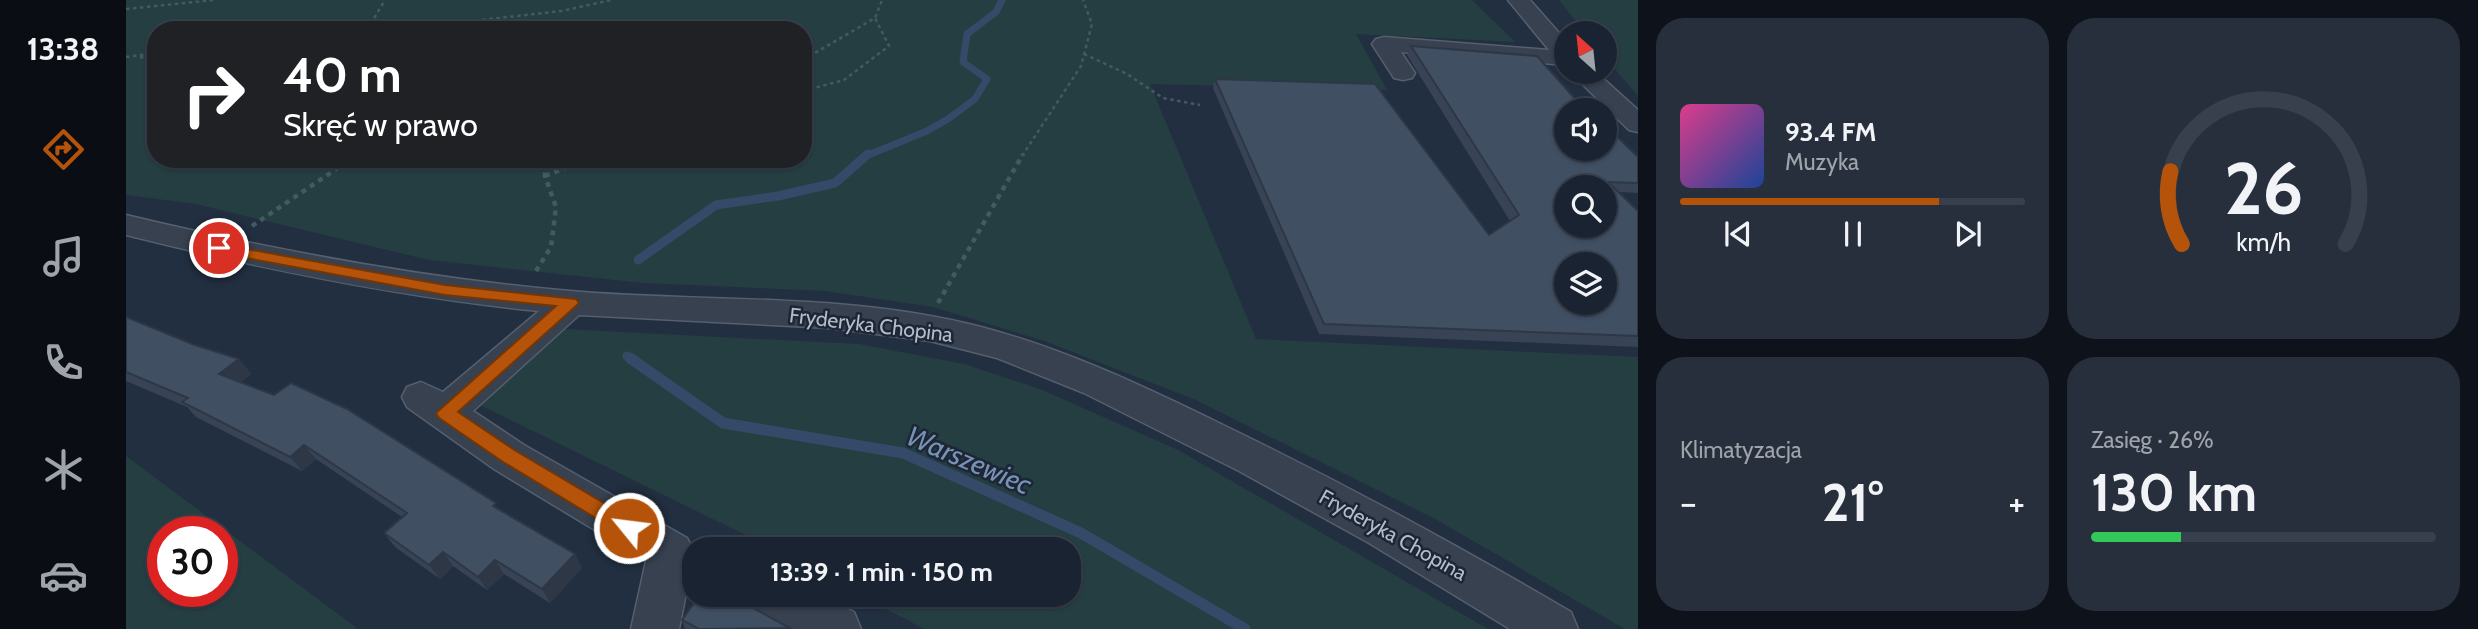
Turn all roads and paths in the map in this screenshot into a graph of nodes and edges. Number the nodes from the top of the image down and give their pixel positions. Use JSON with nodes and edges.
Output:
{"nodes":[{"id":1,"x":214,"y":0,"type":"edge"},
{"id":2,"x":385,"y":0,"type":"edge"},
{"id":3,"x":612,"y":0,"type":"edge"},
{"id":4,"x":882,"y":0,"type":"edge"},
{"id":5,"x":1083,"y":0,"type":"edge"},
{"id":6,"x":1520,"y":0,"type":"edge"},
{"id":7,"x":126,"y":9,"type":"edge"},
{"id":8,"x":875,"y":18,"type":"junction"},
{"id":9,"x":373,"y":21,"type":"edge"},
{"id":10,"x":468,"y":21,"type":"edge"},
{"id":11,"x":1554,"y":41,"type":"edge"},
{"id":12,"x":147,"y":54,"type":"edge"},
{"id":13,"x":1084,"y":54,"type":"junction"},
{"id":14,"x":812,"y":55,"type":"edge"},
{"id":15,"x":1554,"y":55,"type":"edge"},
{"id":16,"x":133,"y":56,"type":"junction"},
{"id":17,"x":126,"y":57,"type":"edge"},
{"id":18,"x":147,"y":58,"type":"edge"},
{"id":19,"x":1402,"y":73,"type":"dead end"},
{"id":20,"x":1595,"y":84,"type":"edge"},
{"id":21,"x":812,"y":89,"type":"edge"},
{"id":22,"x":1200,"y":105,"type":"dead end"},
{"id":23,"x":1638,"y":124,"type":"edge"},
{"id":24,"x":338,"y":168,"type":"edge"},
{"id":25,"x":545,"y":168,"type":"edge"},
{"id":26,"x":566,"y":168,"type":"edge"},
{"id":27,"x":545,"y":176,"type":"junction"},
{"id":28,"x":126,"y":225,"type":"edge"},
{"id":29,"x":219,"y":248,"type":"junction"},
{"id":30,"x":531,"y":281,"type":"dead end"},
{"id":31,"x":571,"y":303,"type":"junction"},
{"id":32,"x":925,"y":328,"type":"junction"},
{"id":33,"x":682,"y":555,"type":"edge"},
{"id":34,"x":682,"y":559,"type":"edge"},
{"id":35,"x":795,"y":607,"type":"edge"},
{"id":36,"x":655,"y":629,"type":"edge"},
{"id":37,"x":837,"y":629,"type":"edge"},
{"id":38,"x":1554,"y":629,"type":"edge"}],
"edges":[{"from":1,"to":7,"type":"path"},
{"from":2,"to":9,"type":"path"},
{"from":3,"to":10,"type":"path"},
{"from":4,"to":8,"type":"path"},
{"from":5,"to":13,"type":"path"},
{"from":6,"to":11,"type":"street"},
{"from":8,"to":14,"type":"path"},
{"from":8,"to":21,"type":"path"},
{"from":12,"to":16,"type":"path"},
{"from":13,"to":22,"type":"path"},
{"from":13,"to":32,"type":"path"},
{"from":15,"to":19,"type":"street"},
{"from":16,"to":17,"type":"path"},
{"from":16,"to":18,"type":"path"},
{"from":20,"to":23,"type":"street"},
{"from":24,"to":29,"type":"path"},
{"from":25,"to":27,"type":"path"},
{"from":26,"to":27,"type":"path"},
{"from":27,"to":30,"type":"path"},
{"from":28,"to":29,"type":"street","name":"Fryderyka Chopina"},
{"from":29,"to":31,"type":"street","name":"Fryderyka Chopina"},
{"from":31,"to":32,"type":"street","name":"Fryderyka Chopina"},
{"from":31,"to":33,"type":"street"},
{"from":32,"to":38,"type":"street","name":"Fryderyka Chopina"},
{"from":34,"to":36,"type":"street"},
{"from":35,"to":37,"type":"street"}]}
